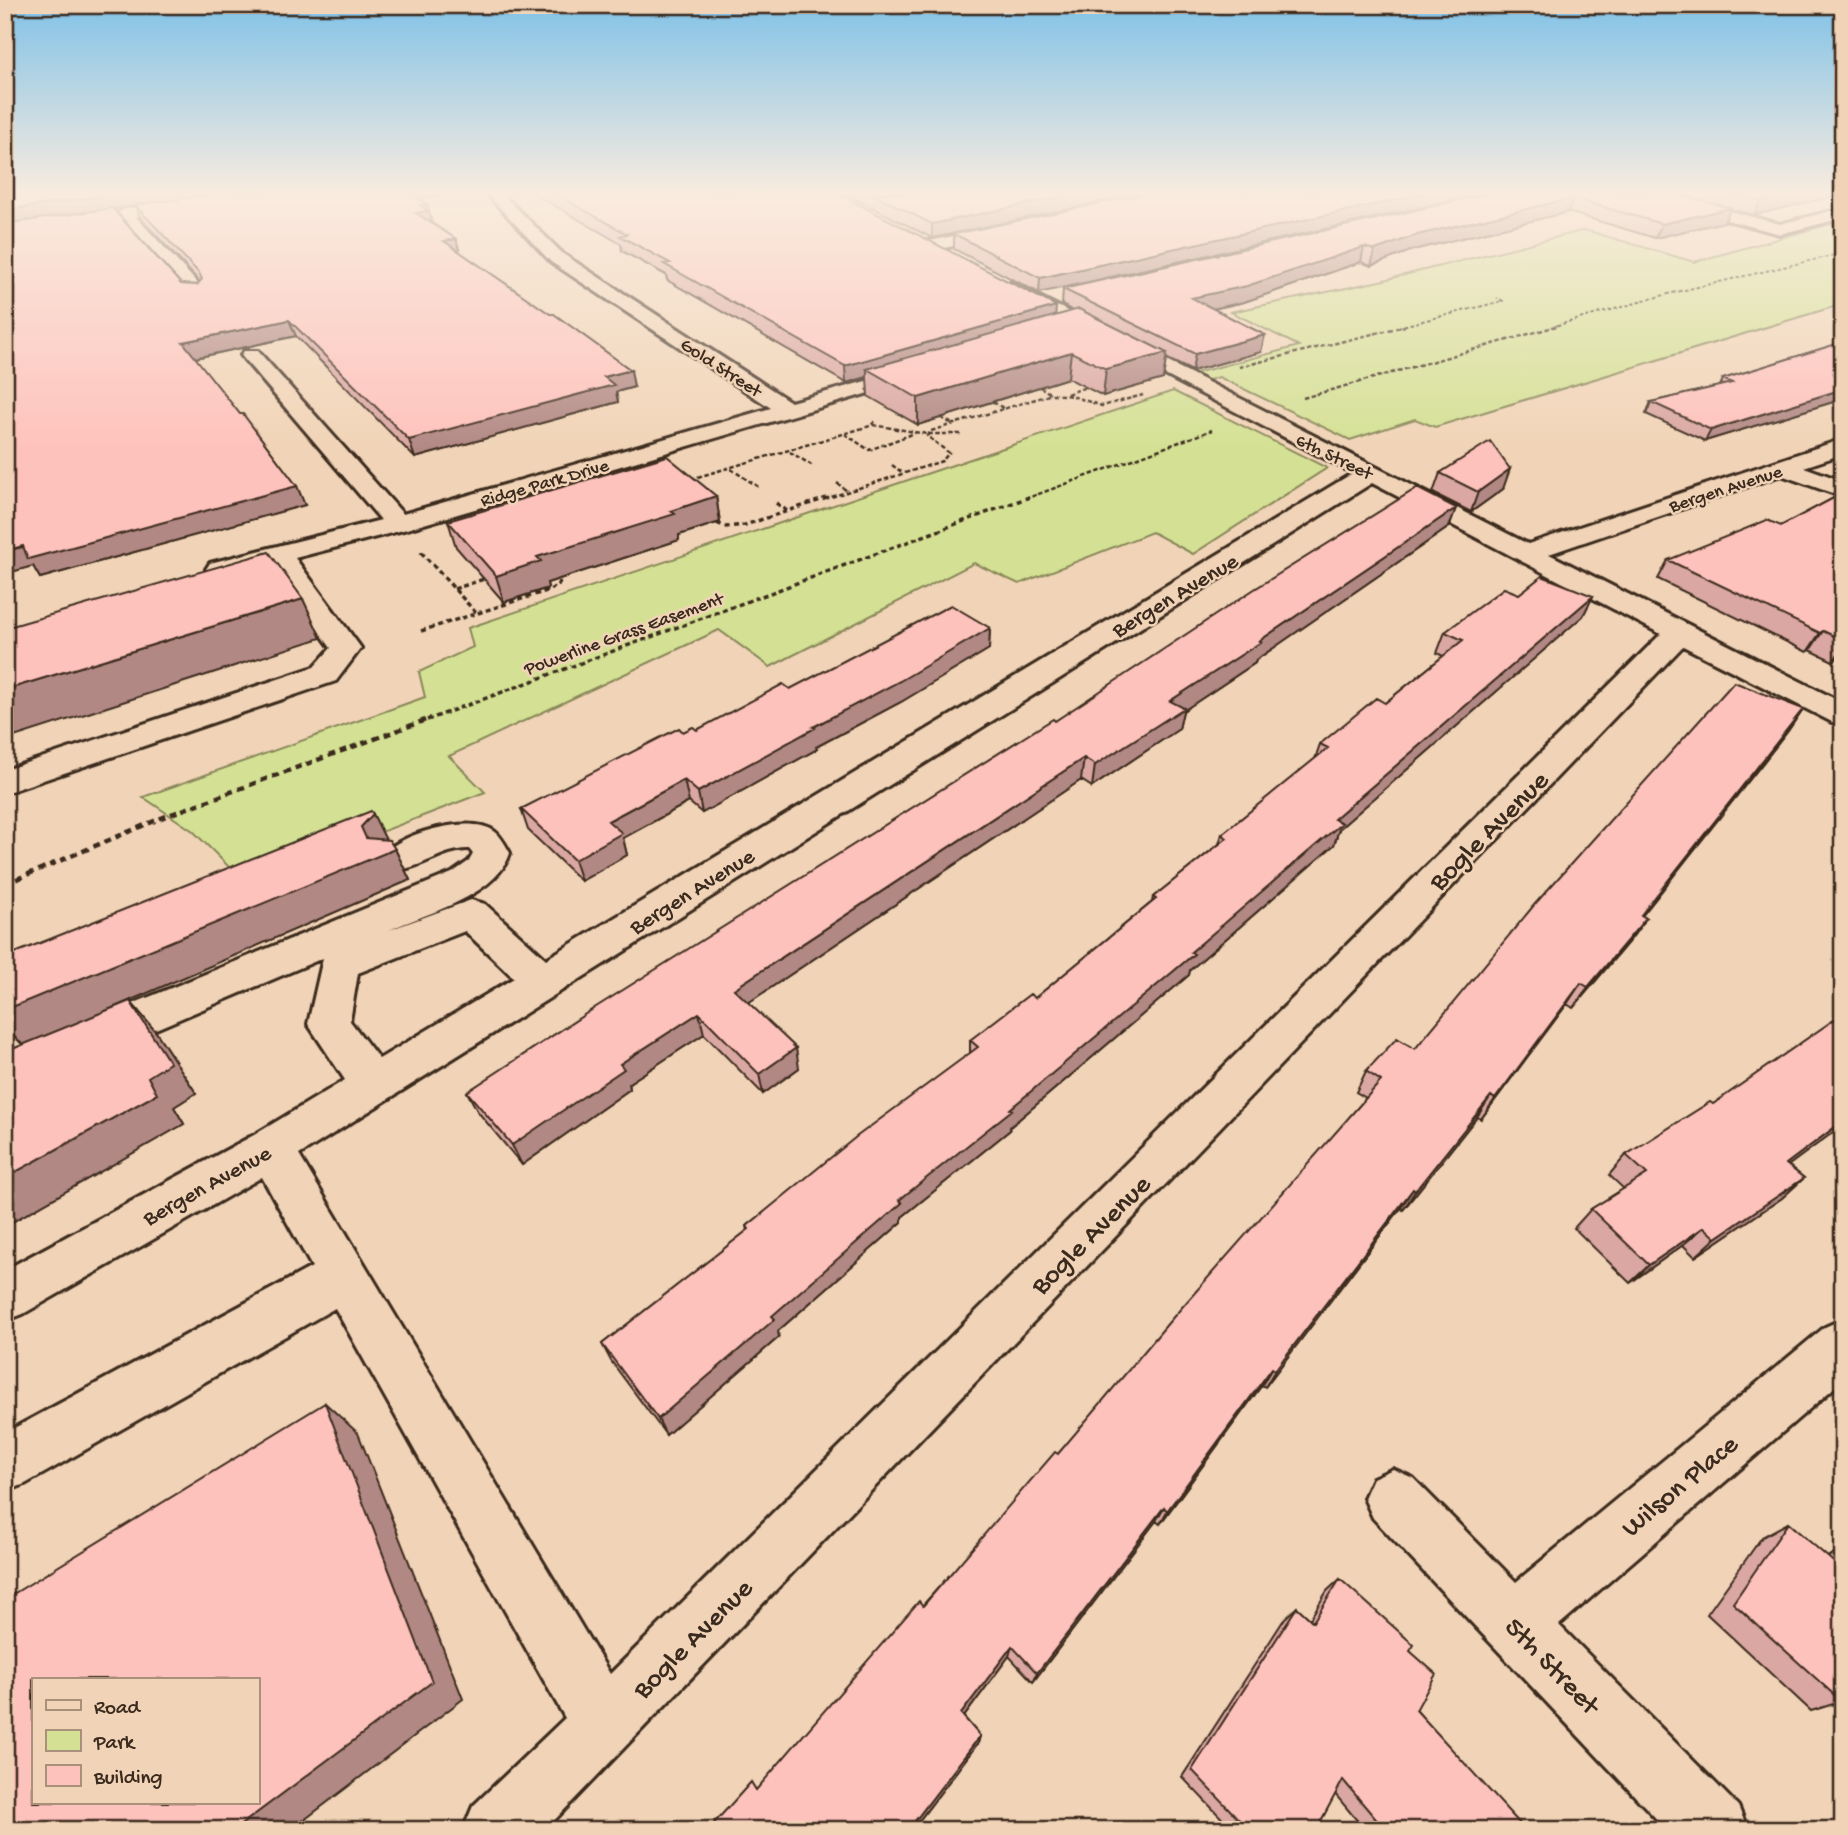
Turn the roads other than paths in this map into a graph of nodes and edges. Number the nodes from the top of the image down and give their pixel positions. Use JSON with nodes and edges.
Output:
{"nodes":[{"id":1,"x":182,"y":279,"type":"edge"},
{"id":2,"x":588,"y":279,"type":"edge"},
{"id":3,"x":993,"y":279,"type":"edge"},
{"id":4,"x":197,"y":294,"type":"edge"},
{"id":5,"x":1065,"y":296,"type":"edge"},
{"id":6,"x":1038,"y":302,"type":"junction"},
{"id":7,"x":1080,"y":324,"type":"junction"},
{"id":8,"x":1054,"y":332,"type":"edge"},
{"id":9,"x":251,"y":355,"type":"dead end"},
{"id":10,"x":937,"y":367,"type":"edge"},
{"id":11,"x":788,"y":410,"type":"junction"},
{"id":12,"x":1843,"y":446,"type":"edge"},
{"id":13,"x":1785,"y":468,"type":"junction"},
{"id":14,"x":1371,"y":473,"type":"junction"},
{"id":15,"x":1843,"y":490,"type":"edge"},
{"id":16,"x":389,"y":526,"type":"junction"},
{"id":17,"x":277,"y":553,"type":"junction"},
{"id":18,"x":1527,"y":553,"type":"junction"},
{"id":19,"x":200,"y":575,"type":"edge"},
{"id":20,"x":1678,"y":634,"type":"junction"},
{"id":21,"x":1843,"y":715,"type":"edge"},
{"id":22,"x":5,"y":782,"type":"edge"},
{"id":23,"x":397,"y":859,"type":"dead end"},
{"id":24,"x":543,"y":981,"type":"junction"},
{"id":25,"x":5,"y":1075,"type":"edge"},
{"id":26,"x":373,"y":1085,"type":"junction"},
{"id":27,"x":270,"y":1149,"type":"junction"},
{"id":28,"x":343,"y":1276,"type":"junction"},
{"id":29,"x":5,"y":1297,"type":"edge"},
{"id":30,"x":1843,"y":1345,"type":"edge"},
{"id":31,"x":5,"y":1464,"type":"edge"},
{"id":32,"x":1394,"y":1498,"type":"dead end"},
{"id":33,"x":1514,"y":1623,"type":"junction"},
{"id":34,"x":604,"y":1725,"type":"junction"},
{"id":35,"x":497,"y":1830,"type":"edge"},
{"id":36,"x":1714,"y":1830,"type":"edge"}],
"edges":[{"from":1,"to":4,"type":"street"},
{"from":2,"to":11,"type":"street","name":"Gold Street"},
{"from":3,"to":6,"type":"street","name":"6th Street"},
{"from":5,"to":6,"type":"street"},
{"from":6,"to":7,"type":"street","name":"6th Street"},
{"from":7,"to":8,"type":"street"},
{"from":7,"to":14,"type":"street","name":"6th Street"},
{"from":9,"to":16,"type":"street"},
{"from":10,"to":11,"type":"street","name":"Ridge Park Drive"},
{"from":11,"to":16,"type":"street","name":"Ridge Park Drive"},
{"from":12,"to":13,"type":"street","name":"Bergen Avenue"},
{"from":13,"to":15,"type":"street"},
{"from":13,"to":18,"type":"street","name":"Bergen Avenue"},
{"from":14,"to":18,"type":"street","name":"6th Street"},
{"from":14,"to":24,"type":"street","name":"Bergen Avenue"},
{"from":16,"to":17,"type":"street","name":"Ridge Park Drive"},
{"from":17,"to":19,"type":"street","name":"Ridge Park Drive"},
{"from":17,"to":22,"type":"street"},
{"from":18,"to":20,"type":"street","name":"6th Street"},
{"from":20,"to":21,"type":"street","name":"6th Street"},
{"from":20,"to":34,"type":"street","name":"Bogle Avenue"},
{"from":23,"to":25,"type":"street"},
{"from":24,"to":26,"type":"street","name":"Bergen Avenue"},
{"from":24,"to":26,"type":"street"},
{"from":26,"to":27,"type":"street","name":"Bergen Avenue"},
{"from":27,"to":28,"type":"street"},
{"from":27,"to":29,"type":"street","name":"Bergen Avenue"},
{"from":28,"to":31,"type":"street"},
{"from":28,"to":34,"type":"street"},
{"from":30,"to":33,"type":"street","name":"Wilson Place"},
{"from":32,"to":33,"type":"street","name":"5th Street"},
{"from":33,"to":36,"type":"street","name":"5th Street"},
{"from":34,"to":35,"type":"street","name":"Bogle Avenue"}]}
